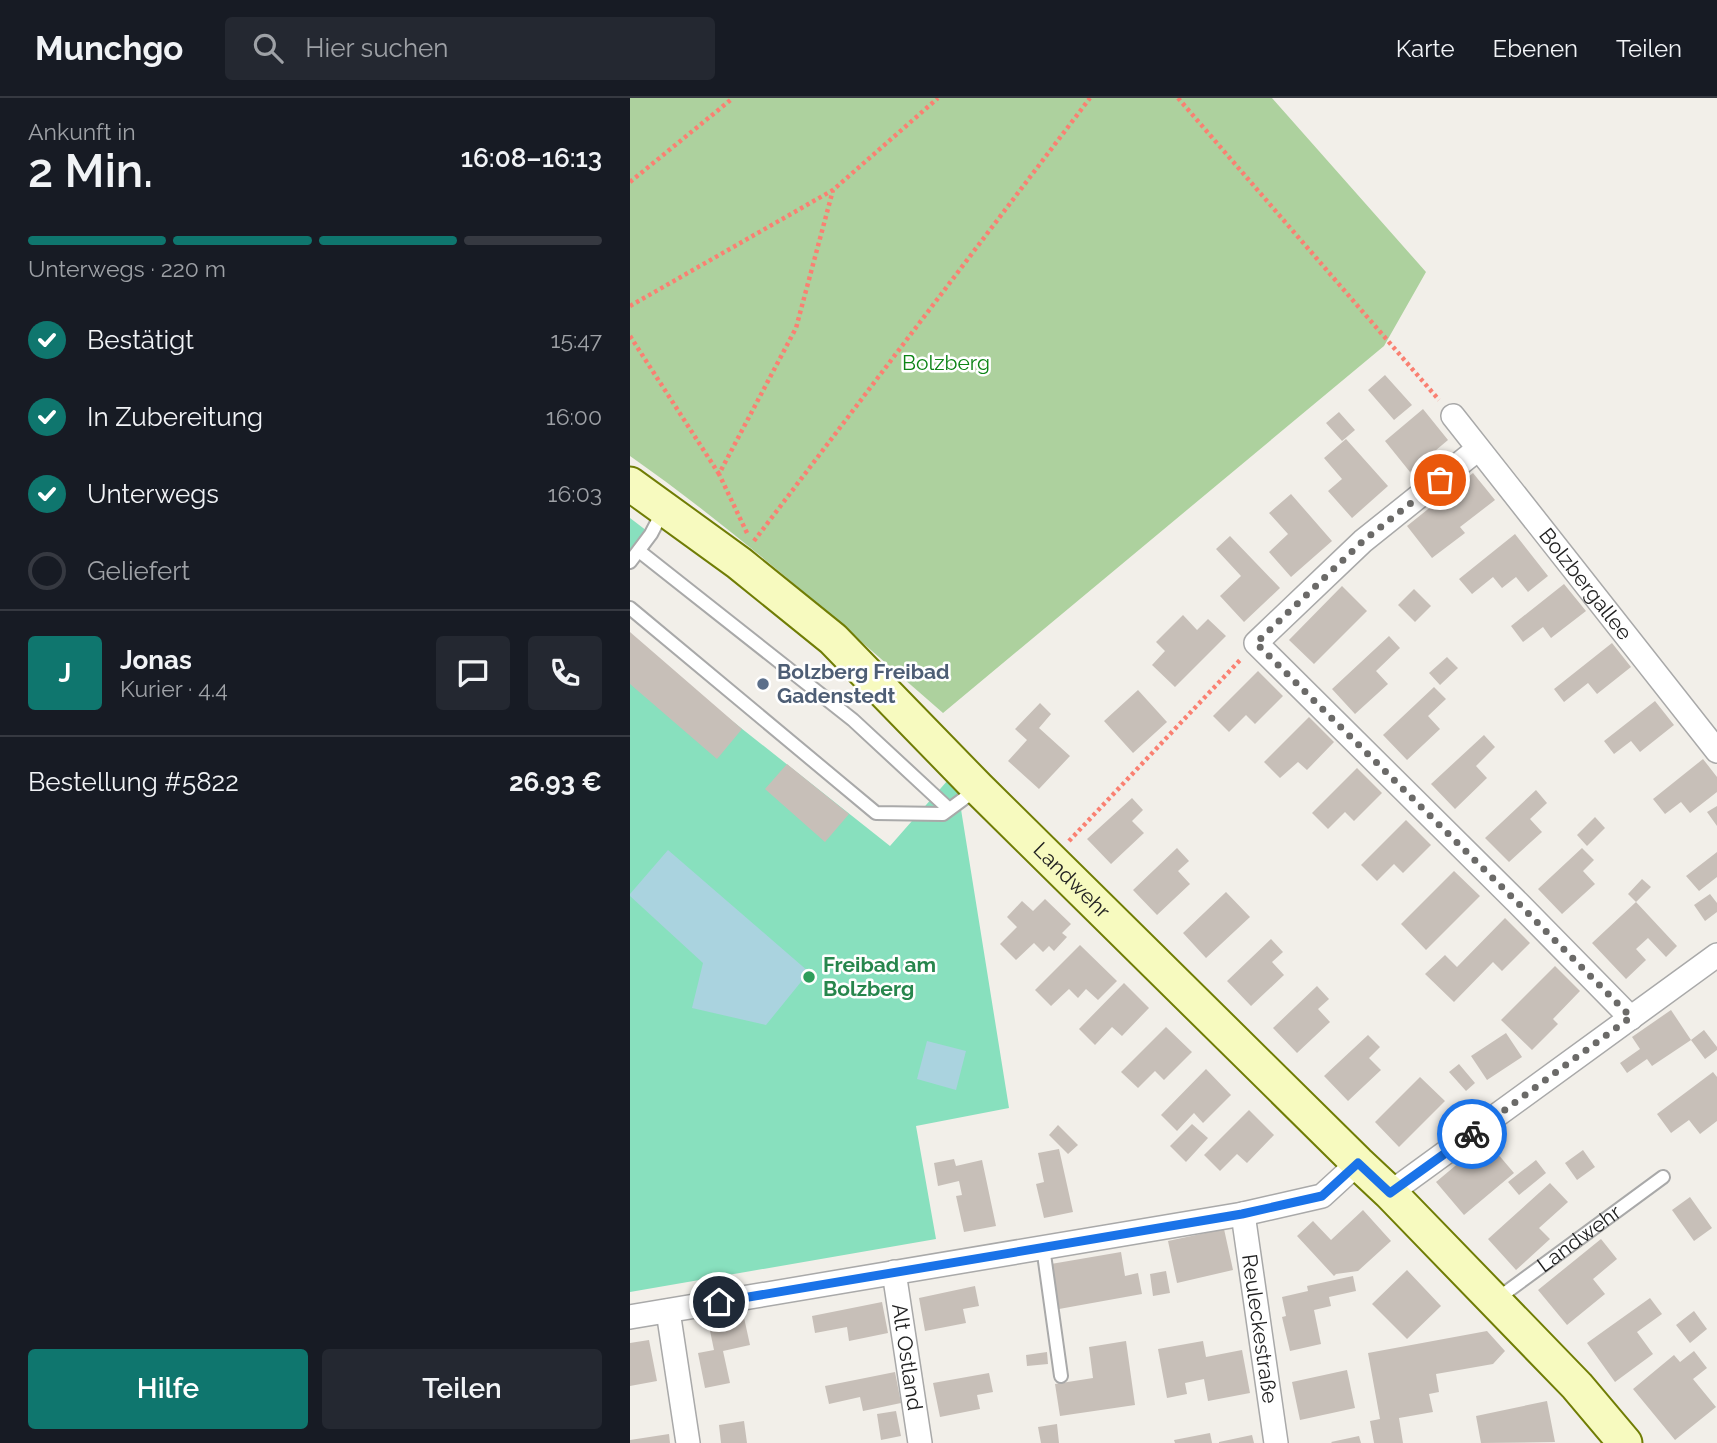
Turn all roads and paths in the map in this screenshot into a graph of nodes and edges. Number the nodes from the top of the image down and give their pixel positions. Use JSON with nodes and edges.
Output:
{"nodes":[{"id":1,"x":733,"y":98,"type":"edge"},
{"id":2,"x":939,"y":98,"type":"edge"},
{"id":3,"x":1090,"y":98,"type":"edge"},
{"id":4,"x":1178,"y":98,"type":"edge"},
{"id":5,"x":630,"y":182,"type":"edge"},
{"id":6,"x":833,"y":190,"type":"junction"},
{"id":7,"x":630,"y":306,"type":"edge"},
{"id":8,"x":630,"y":336,"type":"edge"},
{"id":9,"x":1453,"y":416,"type":"joint"},
{"id":10,"x":1478,"y":449,"type":"junction"},
{"id":11,"x":719,"y":474,"type":"junction"},
{"id":12,"x":630,"y":484,"type":"edge"},
{"id":13,"x":665,"y":508,"type":"junction"},
{"id":14,"x":639,"y":551,"type":"junction"},
{"id":15,"x":630,"y":562,"type":"edge"},
{"id":16,"x":630,"y":607,"type":"edge"},
{"id":17,"x":1256,"y":643,"type":"junction"},
{"id":18,"x":1717,"y":751,"type":"edge"},
{"id":19,"x":978,"y":789,"type":"junction"},
{"id":20,"x":949,"y":809,"type":"junction"},
{"id":21,"x":1052,"y":860,"type":"junction"},
{"id":22,"x":1717,"y":955,"type":"edge"},
{"id":23,"x":1631,"y":1017,"type":"junction"},
{"id":24,"x":1358,"y":1163,"type":"junction"},
{"id":25,"x":1662,"y":1177,"type":"dead end"},
{"id":26,"x":1390,"y":1193,"type":"junction"},
{"id":27,"x":1242,"y":1214,"type":"junction"},
{"id":28,"x":1043,"y":1247,"type":"junction"},
{"id":29,"x":894,"y":1272,"type":"junction"},
{"id":30,"x":1494,"y":1301,"type":"junction"},
{"id":31,"x":668,"y":1311,"type":"junction"},
{"id":32,"x":630,"y":1317,"type":"edge"},
{"id":33,"x":1061,"y":1376,"type":"dead end"},
{"id":34,"x":688,"y":1443,"type":"edge"},
{"id":35,"x":920,"y":1443,"type":"edge"},
{"id":36,"x":1276,"y":1443,"type":"edge"},
{"id":37,"x":1625,"y":1443,"type":"edge"}],
"edges":[{"from":1,"to":5,"type":"path"},
{"from":2,"to":6,"type":"path"},
{"from":3,"to":11,"type":"path"},
{"from":4,"to":9,"type":"path"},
{"from":6,"to":7,"type":"path"},
{"from":6,"to":11,"type":"path"},
{"from":8,"to":11,"type":"path"},
{"from":9,"to":10,"type":"street","name":"Bolzbergallee"},
{"from":10,"to":17,"type":"street"},
{"from":10,"to":18,"type":"street","name":"Bolzbergallee"},
{"from":12,"to":13,"type":"street","name":"Landwehr"},
{"from":13,"to":14,"type":"lane"},
{"from":13,"to":19,"type":"street","name":"Landwehr"},
{"from":14,"to":15,"type":"lane"},
{"from":14,"to":20,"type":"lane"},
{"from":16,"to":20,"type":"lane"},
{"from":17,"to":21,"type":"path"},
{"from":17,"to":23,"type":"street"},
{"from":19,"to":20,"type":"lane"},
{"from":19,"to":21,"type":"street","name":"Landwehr"},
{"from":21,"to":24,"type":"street","name":"Landwehr"},
{"from":22,"to":23,"type":"street"},
{"from":23,"to":26,"type":"street"},
{"from":24,"to":26,"type":"street","name":"Landwehr"},
{"from":24,"to":27,"type":"street"},
{"from":25,"to":30,"type":"lane","name":"Landwehr"},
{"from":26,"to":30,"type":"street","name":"Landwehr"},
{"from":27,"to":28,"type":"street"},
{"from":27,"to":36,"type":"street","name":"Reuleckestraße"},
{"from":28,"to":29,"type":"street"},
{"from":28,"to":33,"type":"lane"},
{"from":29,"to":31,"type":"street"},
{"from":29,"to":35,"type":"street","name":"Alt Ostland"},
{"from":30,"to":37,"type":"street","name":"Landwehr"},
{"from":31,"to":32,"type":"street"},
{"from":31,"to":34,"type":"street"}]}
